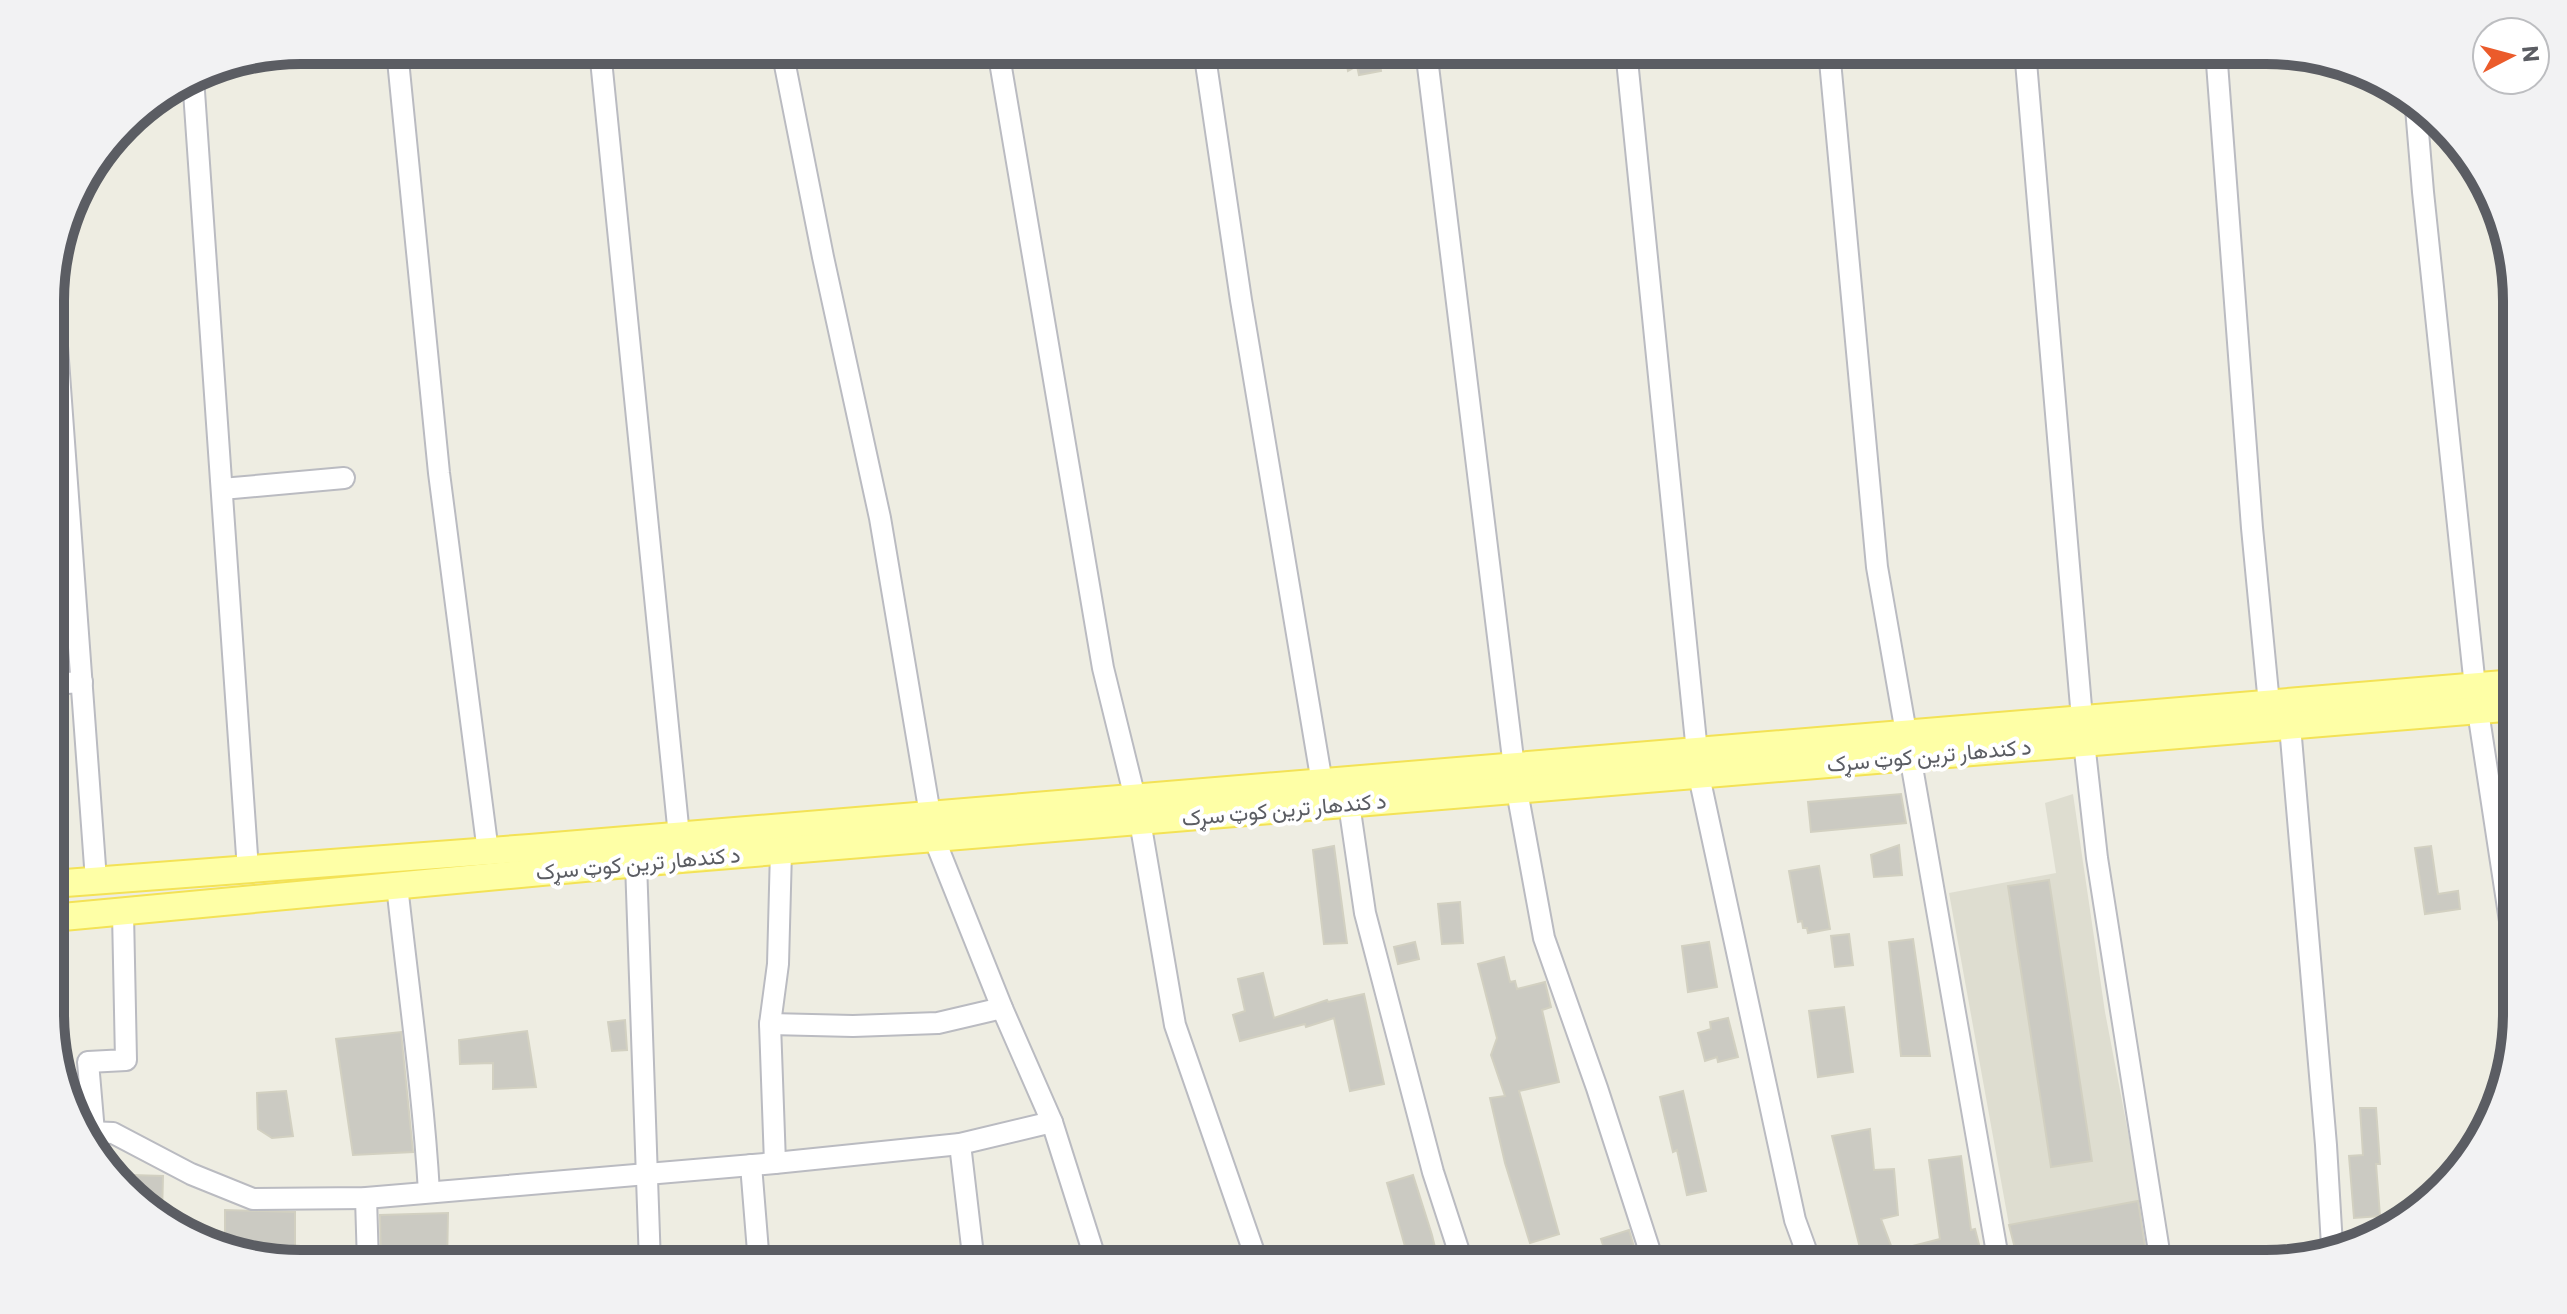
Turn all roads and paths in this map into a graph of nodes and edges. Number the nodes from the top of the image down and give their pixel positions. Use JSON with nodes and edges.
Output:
{"nodes":[{"id":1,"x":1428,"y":64,"type":"edge"},
{"id":2,"x":1627,"y":64,"type":"edge"},
{"id":3,"x":1830,"y":64,"type":"edge"},
{"id":4,"x":2026,"y":64,"type":"edge"},
{"id":5,"x":2217,"y":64,"type":"edge"},
{"id":6,"x":398,"y":65,"type":"edge"},
{"id":7,"x":601,"y":65,"type":"edge"},
{"id":8,"x":785,"y":65,"type":"edge"},
{"id":9,"x":1000,"y":65,"type":"edge"},
{"id":10,"x":1206,"y":65,"type":"edge"},
{"id":11,"x":194,"y":90,"type":"edge"},
{"id":12,"x":2417,"y":119,"type":"edge"},
{"id":13,"x":65,"y":450,"type":"edge"},
{"id":14,"x":344,"y":478,"type":"dead end"},
{"id":15,"x":222,"y":489,"type":"junction"},
{"id":16,"x":82,"y":682,"type":"junction"},
{"id":17,"x":64,"y":683,"type":"edge"},
{"id":18,"x":2503,"y":688,"type":"edge"},
{"id":19,"x":2477,"y":699,"type":"junction"},
{"id":20,"x":2269,"y":704,"type":"junction"},
{"id":21,"x":2503,"y":704,"type":"edge"},
{"id":22,"x":2290,"y":726,"type":"junction"},
{"id":23,"x":2083,"y":731,"type":"junction"},
{"id":24,"x":1910,"y":745,"type":"junction"},
{"id":25,"x":1698,"y":764,"type":"junction"},
{"id":26,"x":1516,"y":779,"type":"junction"},
{"id":27,"x":1322,"y":783,"type":"junction"},
{"id":28,"x":1403,"y":788,"type":"junction"},
{"id":29,"x":1349,"y":804,"type":"junction"},
{"id":30,"x":1138,"y":810,"type":"junction"},
{"id":31,"x":932,"y":827,"type":"junction"},
{"id":32,"x":679,"y":836,"type":"junction"},
{"id":33,"x":781,"y":851,"type":"junction"},
{"id":34,"x":488,"y":852,"type":"junction"},
{"id":35,"x":636,"y":863,"type":"junction"},
{"id":36,"x":248,"y":870,"type":"junction"},
{"id":37,"x":2503,"y":873,"type":"edge"},
{"id":38,"x":145,"y":877,"type":"junction"},
{"id":39,"x":96,"y":880,"type":"junction"},
{"id":40,"x":64,"y":883,"type":"edge"},
{"id":41,"x":397,"y":885,"type":"junction"},
{"id":42,"x":135,"y":912,"type":"junction"},
{"id":43,"x":64,"y":917,"type":"edge"},
{"id":44,"x":1002,"y":1008,"type":"junction"},
{"id":45,"x":770,"y":1024,"type":"junction"},
{"id":46,"x":91,"y":1122,"type":"edge"},
{"id":47,"x":1052,"y":1122,"type":"junction"},
{"id":48,"x":96,"y":1132,"type":"edge"},
{"id":49,"x":960,"y":1144,"type":"junction"},
{"id":50,"x":775,"y":1163,"type":"junction"},
{"id":51,"x":751,"y":1165,"type":"junction"},
{"id":52,"x":646,"y":1173,"type":"junction"},
{"id":53,"x":429,"y":1192,"type":"junction"},
{"id":54,"x":366,"y":1198,"type":"junction"},
{"id":55,"x":2332,"y":1240,"type":"edge"},
{"id":56,"x":1458,"y":1249,"type":"edge"},
{"id":57,"x":1649,"y":1249,"type":"edge"},
{"id":58,"x":1806,"y":1249,"type":"edge"},
{"id":59,"x":1996,"y":1249,"type":"edge"},
{"id":60,"x":2159,"y":1249,"type":"edge"},
{"id":61,"x":368,"y":1250,"type":"edge"},
{"id":62,"x":649,"y":1250,"type":"edge"},
{"id":63,"x":758,"y":1250,"type":"edge"},
{"id":64,"x":972,"y":1250,"type":"edge"},
{"id":65,"x":1092,"y":1250,"type":"edge"},
{"id":66,"x":1253,"y":1250,"type":"edge"}],
"edges":[{"from":1,"to":26,"type":"street"},
{"from":2,"to":25,"type":"street"},
{"from":3,"to":24,"type":"street"},
{"from":4,"to":23,"type":"street"},
{"from":5,"to":20,"type":"street"},
{"from":6,"to":34,"type":"street"},
{"from":7,"to":32,"type":"street"},
{"from":8,"to":31,"type":"street"},
{"from":9,"to":30,"type":"street"},
{"from":10,"to":27,"type":"street"},
{"from":11,"to":15,"type":"street"},
{"from":12,"to":19,"type":"street"},
{"from":13,"to":16,"type":"street"},
{"from":14,"to":15,"type":"street"},
{"from":15,"to":36,"type":"street"},
{"from":16,"to":17,"type":"street"},
{"from":16,"to":39,"type":"street"},
{"from":18,"to":19,"type":"main road","name":"د کندهار ترين کوټ سړک"},
{"from":19,"to":20,"type":"main road","name":"د کندهار ترين کوټ سړک"},
{"from":19,"to":21,"type":"main road","name":"د کندهار ترين کوټ سړک"},
{"from":19,"to":22,"type":"main road","name":"د کندهار ترين کوټ سړک"},
{"from":19,"to":37,"type":"street"},
{"from":20,"to":23,"type":"main road","name":"د کندهار ترين کوټ سړک"},
{"from":22,"to":23,"type":"main road","name":"د کندهار ترين کوټ سړک"},
{"from":22,"to":55,"type":"street"},
{"from":23,"to":24,"type":"main road","name":"د کندهار ترين کوټ سړک"},
{"from":23,"to":60,"type":"street"},
{"from":24,"to":25,"type":"main road","name":"د کندهار ترين کوټ سړک"},
{"from":24,"to":59,"type":"street"},
{"from":25,"to":26,"type":"main road","name":"د کندهار ترين کوټ سړک"},
{"from":25,"to":58,"type":"street"},
{"from":26,"to":28,"type":"main road","name":"د کندهار ترين کوټ سړک"},
{"from":26,"to":57,"type":"street"},
{"from":27,"to":28,"type":"main road","name":"د کندهار ترين کوټ سړک"},
{"from":27,"to":30,"type":"main road","name":"د کندهار ترين کوټ سړک"},
{"from":28,"to":29,"type":"main road","name":"د کندهار ترين کوټ سړک"},
{"from":29,"to":30,"type":"main road","name":"د کندهار ترين کوټ سړک"},
{"from":29,"to":56,"type":"street"},
{"from":30,"to":31,"type":"main road","name":"د کندهار ترين کوټ سړک"},
{"from":30,"to":66,"type":"street"},
{"from":31,"to":32,"type":"main road","name":"د کندهار ترين کوټ سړک"},
{"from":31,"to":33,"type":"main road","name":"د کندهار ترين کوټ سړک"},
{"from":31,"to":44,"type":"street"},
{"from":32,"to":34,"type":"main road","name":"د کندهار ترين کوټ سړک"},
{"from":33,"to":35,"type":"main road","name":"د کندهار ترين کوټ سړک"},
{"from":33,"to":45,"type":"street"},
{"from":34,"to":36,"type":"main road","name":"د کندهار ترين کوټ سړک"},
{"from":35,"to":41,"type":"main road","name":"د کندهار ترين کوټ سړک"},
{"from":35,"to":52,"type":"street"},
{"from":36,"to":38,"type":"main road","name":"د کندهار ترين کوټ سړک"},
{"from":38,"to":39,"type":"main road","name":"د کندهار ترين کوټ سړک"},
{"from":38,"to":42,"type":"main road"},
{"from":39,"to":40,"type":"main road","name":"د کندهار ترين کوټ سړک"},
{"from":41,"to":42,"type":"main road","name":"د کندهار ترين کوټ سړک"},
{"from":41,"to":53,"type":"street"},
{"from":42,"to":43,"type":"main road","name":"د کندهار ترين کوټ سړک"},
{"from":42,"to":46,"type":"street"},
{"from":44,"to":45,"type":"street"},
{"from":44,"to":47,"type":"street"},
{"from":45,"to":50,"type":"street"},
{"from":47,"to":49,"type":"street"},
{"from":47,"to":65,"type":"street"},
{"from":48,"to":54,"type":"street"},
{"from":49,"to":50,"type":"street"},
{"from":49,"to":64,"type":"street"},
{"from":50,"to":51,"type":"street"},
{"from":51,"to":52,"type":"street"},
{"from":51,"to":63,"type":"street"},
{"from":52,"to":53,"type":"street"},
{"from":52,"to":62,"type":"street"},
{"from":53,"to":54,"type":"street"},
{"from":54,"to":61,"type":"street"}]}
